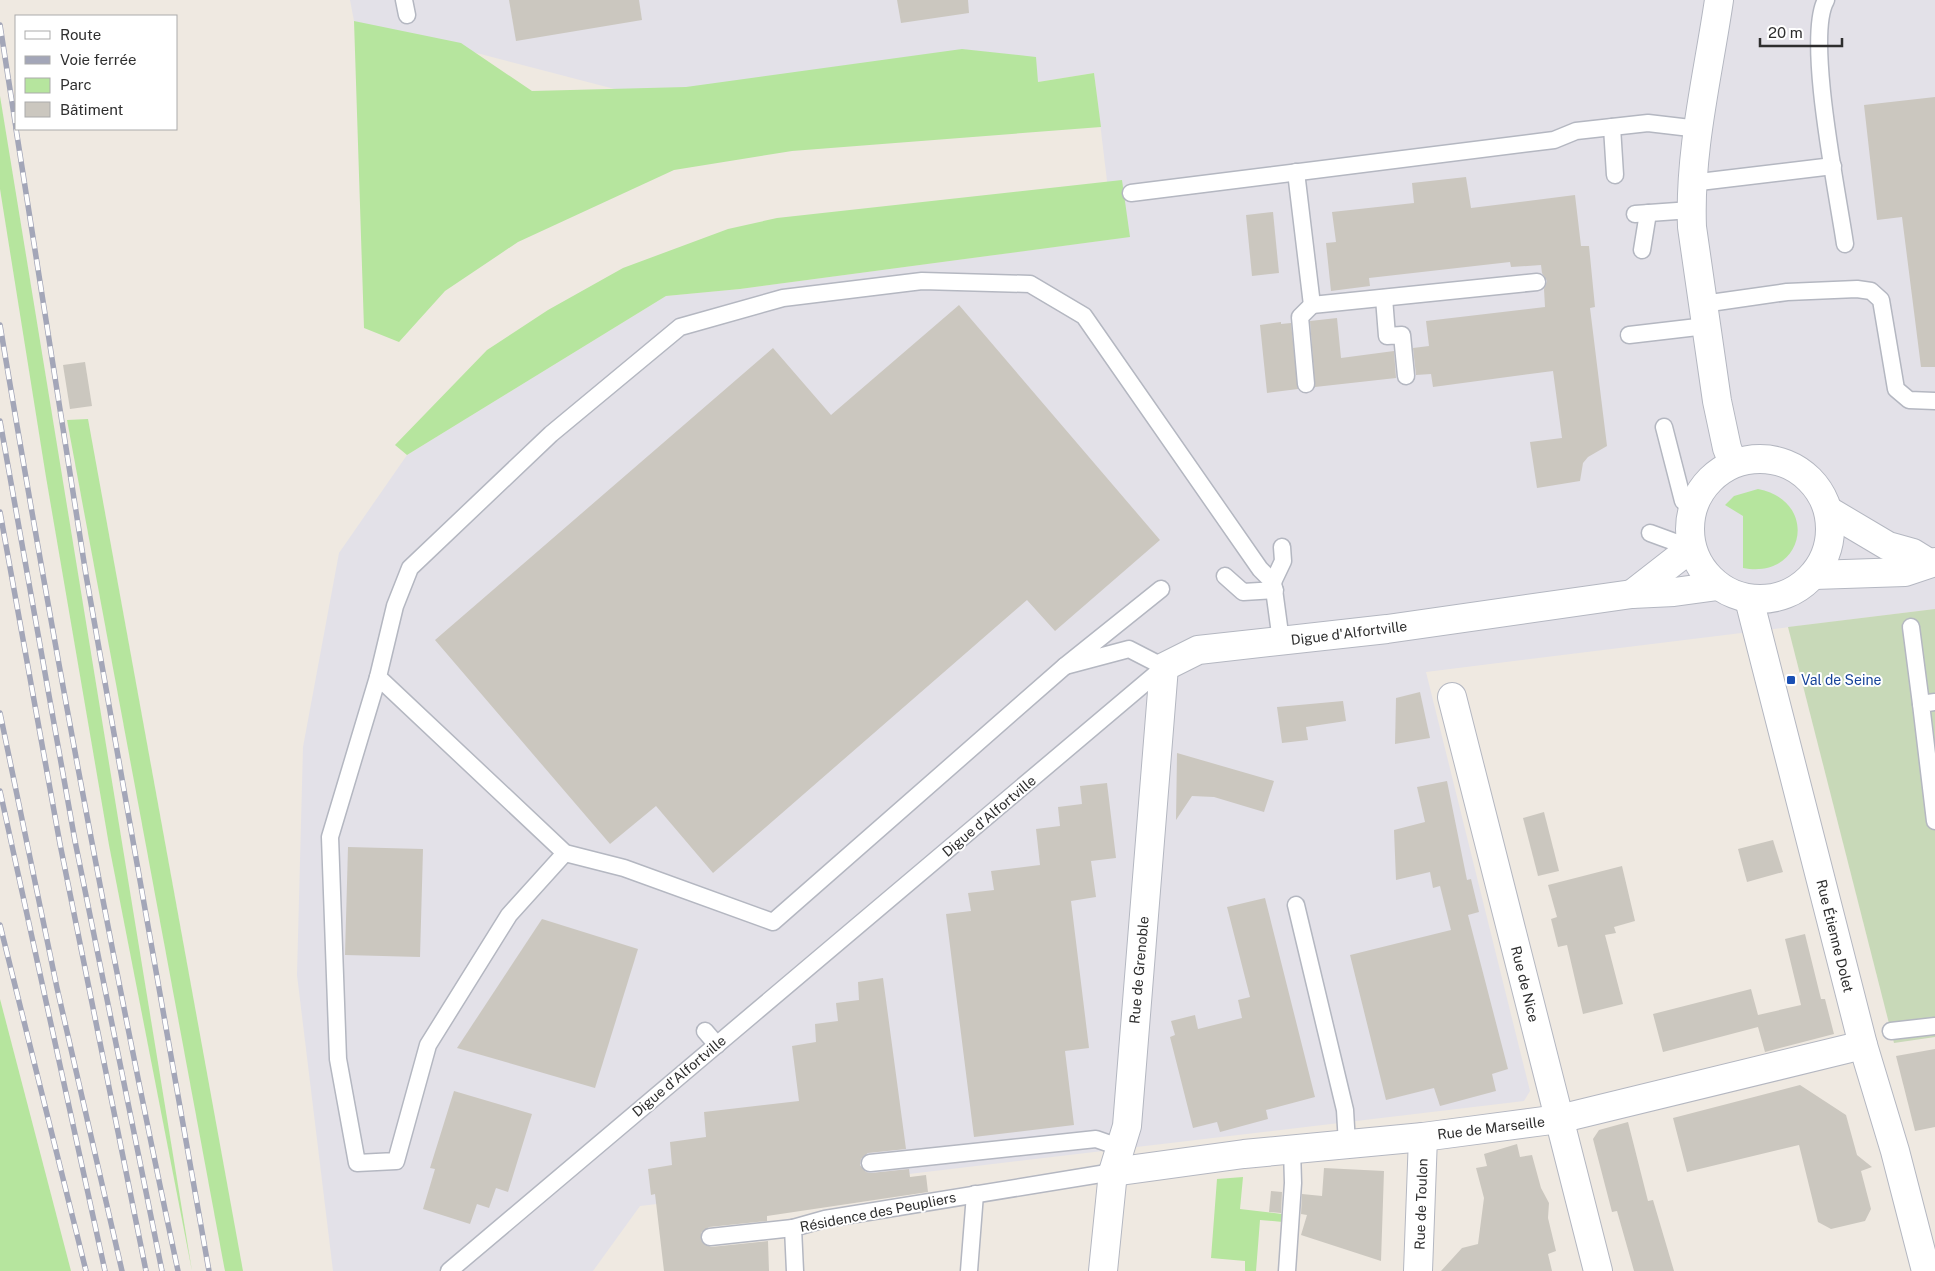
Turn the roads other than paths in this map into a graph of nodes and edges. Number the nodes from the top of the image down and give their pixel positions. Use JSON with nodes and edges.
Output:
{"nodes":[{"id":1,"x":1720,"y":0,"type":"edge"},
{"id":2,"x":1826,"y":0,"type":"edge"},
{"id":3,"x":1612,"y":127,"type":"junction"},
{"id":4,"x":1699,"y":129,"type":"junction"},
{"id":5,"x":1833,"y":166,"type":"junction"},
{"id":6,"x":1296,"y":172,"type":"junction"},
{"id":7,"x":1615,"y":175,"type":"dead end"},
{"id":8,"x":1132,"y":192,"type":"dead end"},
{"id":9,"x":1691,"y":196,"type":"junction"},
{"id":10,"x":1845,"y":244,"type":"dead end"},
{"id":11,"x":1642,"y":250,"type":"dead end"},
{"id":12,"x":1537,"y":282,"type":"dead end"},
{"id":13,"x":1384,"y":298,"type":"junction"},
{"id":14,"x":1312,"y":305,"type":"junction"},
{"id":15,"x":1704,"y":315,"type":"junction"},
{"id":16,"x":1638,"y":333,"type":"dead end"},
{"id":17,"x":1406,"y":376,"type":"dead end"},
{"id":18,"x":1306,"y":384,"type":"dead end"},
{"id":19,"x":1935,"y":401,"type":"edge"},
{"id":20,"x":1664,"y":427,"type":"dead end"},
{"id":21,"x":1733,"y":463,"type":"junction"},
{"id":22,"x":1692,"y":507,"type":"junction"},
{"id":23,"x":1829,"y":511,"type":"junction"},
{"id":24,"x":1650,"y":533,"type":"dead end"},
{"id":25,"x":1282,"y":547,"type":"dead end"},
{"id":26,"x":1691,"y":548,"type":"junction"},
{"id":27,"x":1932,"y":562,"type":"edge"},
{"id":28,"x":1814,"y":575,"type":"junction"},
{"id":29,"x":1225,"y":576,"type":"dead end"},
{"id":30,"x":1274,"y":586,"type":"junction"},
{"id":31,"x":1718,"y":586,"type":"junction"},
{"id":32,"x":1160,"y":589,"type":"dead end"},
{"id":33,"x":1632,"y":594,"type":"junction"},
{"id":34,"x":1749,"y":599,"type":"junction"},
{"id":35,"x":1911,"y":627,"type":"dead end"},
{"id":36,"x":1281,"y":641,"type":"junction"},
{"id":37,"x":1065,"y":666,"type":"junction"},
{"id":38,"x":1164,"y":667,"type":"junction"},
{"id":39,"x":378,"y":677,"type":"junction"},
{"id":40,"x":1452,"y":697,"type":"dead end"},
{"id":41,"x":1928,"y":703,"type":"edge"},
{"id":42,"x":1935,"y":821,"type":"edge"},
{"id":43,"x":565,"y":853,"type":"junction"},
{"id":44,"x":1296,"y":904,"type":"dead end"},
{"id":45,"x":1935,"y":1026,"type":"edge"},
{"id":46,"x":705,"y":1031,"type":"dead end"},
{"id":47,"x":1890,"y":1031,"type":"dead end"},
{"id":48,"x":717,"y":1045,"type":"junction"},
{"id":49,"x":1863,"y":1045,"type":"junction"},
{"id":50,"x":1559,"y":1119,"type":"junction"},
{"id":51,"x":1423,"y":1137,"type":"junction"},
{"id":52,"x":1347,"y":1144,"type":"junction"},
{"id":53,"x":1292,"y":1149,"type":"junction"},
{"id":54,"x":1116,"y":1160,"type":"junction"},
{"id":55,"x":870,"y":1163,"type":"dead end"},
{"id":56,"x":975,"y":1194,"type":"junction"},
{"id":57,"x":793,"y":1228,"type":"junction"},
{"id":58,"x":710,"y":1237,"type":"dead end"},
{"id":59,"x":449,"y":1271,"type":"edge"},
{"id":60,"x":795,"y":1271,"type":"edge"},
{"id":61,"x":969,"y":1271,"type":"edge"},
{"id":62,"x":1103,"y":1271,"type":"edge"},
{"id":63,"x":1286,"y":1271,"type":"edge"},
{"id":64,"x":1418,"y":1271,"type":"edge"},
{"id":65,"x":1598,"y":1271,"type":"edge"},
{"id":66,"x":1926,"y":1271,"type":"edge"}],
"edges":[{"from":1,"to":4,"type":"street"},
{"from":2,"to":5,"type":"lane"},
{"from":3,"to":4,"type":"lane"},
{"from":3,"to":6,"type":"lane"},
{"from":3,"to":7,"type":"lane"},
{"from":4,"to":9,"type":"street"},
{"from":5,"to":9,"type":"lane"},
{"from":5,"to":10,"type":"lane"},
{"from":6,"to":8,"type":"lane"},
{"from":6,"to":14,"type":"lane"},
{"from":9,"to":11,"type":"lane"},
{"from":9,"to":15,"type":"street"},
{"from":12,"to":13,"type":"lane"},
{"from":13,"to":14,"type":"lane"},
{"from":13,"to":17,"type":"lane"},
{"from":14,"to":18,"type":"lane"},
{"from":15,"to":16,"type":"lane"},
{"from":15,"to":19,"type":"lane"},
{"from":15,"to":21,"type":"street"},
{"from":20,"to":22,"type":"lane"},
{"from":21,"to":22,"type":"street"},
{"from":21,"to":23,"type":"street"},
{"from":22,"to":26,"type":"street"},
{"from":23,"to":27,"type":"street"},
{"from":23,"to":28,"type":"street"},
{"from":24,"to":26,"type":"lane"},
{"from":25,"to":30,"type":"lane"},
{"from":26,"to":31,"type":"street"},
{"from":26,"to":33,"type":"street","name":"Digue d'Alfortville"},
{"from":27,"to":28,"type":"street"},
{"from":28,"to":34,"type":"street"},
{"from":29,"to":30,"type":"lane"},
{"from":30,"to":36,"type":"lane"},
{"from":30,"to":39,"type":"lane"},
{"from":31,"to":33,"type":"street","name":"Digue d'Alfortville"},
{"from":31,"to":34,"type":"street"},
{"from":32,"to":37,"type":"lane"},
{"from":33,"to":36,"type":"street","name":"Digue d'Alfortville"},
{"from":34,"to":49,"type":"street","name":"Rue Étienne Dolet"},
{"from":35,"to":41,"type":"lane"},
{"from":36,"to":38,"type":"street","name":"Digue d'Alfortville"},
{"from":37,"to":38,"type":"lane"},
{"from":37,"to":43,"type":"lane"},
{"from":38,"to":48,"type":"lane","name":"Digue d'Alfortville"},
{"from":38,"to":54,"type":"street","name":"Rue de Grenoble"},
{"from":39,"to":43,"type":"lane"},
{"from":39,"to":43,"type":"lane"},
{"from":40,"to":50,"type":"street","name":"Rue de Nice"},
{"from":41,"to":42,"type":"lane"},
{"from":44,"to":52,"type":"lane"},
{"from":45,"to":47,"type":"lane"},
{"from":46,"to":48,"type":"lane"},
{"from":48,"to":59,"type":"lane","name":"Digue d'Alfortville"},
{"from":49,"to":50,"type":"street","name":"Rue de Marseille"},
{"from":49,"to":66,"type":"street","name":"Rue Étienne Dolet"},
{"from":50,"to":51,"type":"street","name":"Rue de Marseille"},
{"from":50,"to":65,"type":"street","name":"Rue de Nice"},
{"from":51,"to":52,"type":"street","name":"Rue de Marseille"},
{"from":51,"to":64,"type":"street","name":"Rue de Toulon"},
{"from":52,"to":53,"type":"street","name":"Rue de Marseille"},
{"from":53,"to":54,"type":"street","name":"Rue de Marseille"},
{"from":53,"to":63,"type":"lane"},
{"from":54,"to":55,"type":"lane"},
{"from":54,"to":56,"type":"lane","name":"Résidence des Peupliers"},
{"from":54,"to":62,"type":"street","name":"Rue de Grenoble"},
{"from":56,"to":57,"type":"lane","name":"Résidence des Peupliers"},
{"from":56,"to":61,"type":"lane","name":"Résidence des Peupliers"},
{"from":57,"to":58,"type":"lane"},
{"from":57,"to":60,"type":"lane","name":"Résidence des Peupliers"}]}
